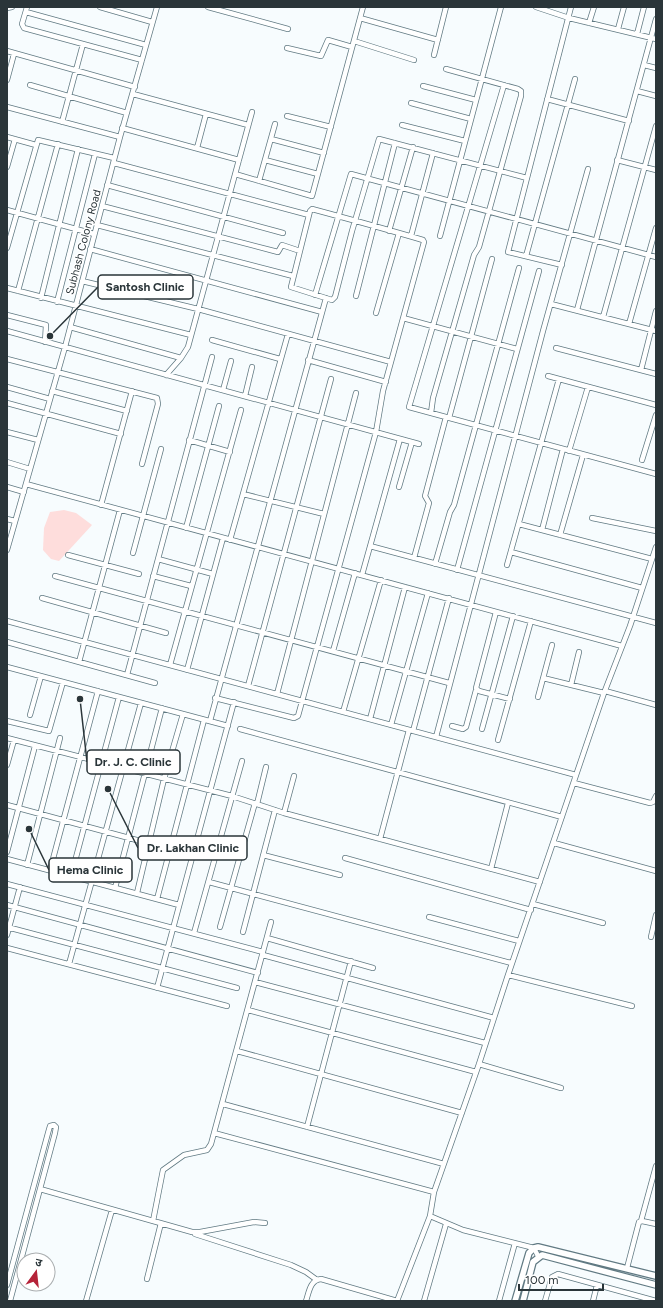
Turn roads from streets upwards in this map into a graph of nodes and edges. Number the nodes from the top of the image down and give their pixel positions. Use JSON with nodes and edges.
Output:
{"nodes":[{"id":1,"x":12,"y":7,"type":"edge"},
{"id":2,"x":100,"y":7,"type":"edge"},
{"id":3,"x":157,"y":7,"type":"edge"},
{"id":4,"x":208,"y":7,"type":"edge"},
{"id":5,"x":364,"y":7,"type":"edge"},
{"id":6,"x":446,"y":7,"type":"edge"},
{"id":7,"x":500,"y":7,"type":"edge"},
{"id":8,"x":536,"y":7,"type":"edge"},
{"id":9,"x":571,"y":7,"type":"edge"},
{"id":10,"x":594,"y":7,"type":"edge"},
{"id":11,"x":624,"y":7,"type":"edge"},
{"id":12,"x":644,"y":7,"type":"edge"},
{"id":13,"x":7,"y":8,"type":"edge"},
{"id":14,"x":26,"y":9,"type":"edge"},
{"id":15,"x":360,"y":18,"type":"junction"},
{"id":16,"x":569,"y":18,"type":"junction"},
{"id":17,"x":656,"y":19,"type":"edge"},
{"id":18,"x":152,"y":22,"type":"junction"},
{"id":19,"x":589,"y":23,"type":"junction"},
{"id":20,"x":288,"y":29,"type":"dead end"},
{"id":21,"x":618,"y":30,"type":"junction"},
{"id":22,"x":636,"y":34,"type":"junction"},
{"id":23,"x":654,"y":38,"type":"edge"},
{"id":24,"x":438,"y":40,"type":"junction"},
{"id":25,"x":83,"y":44,"type":"junction"},
{"id":26,"x":353,"y":44,"type":"junction"},
{"id":27,"x":146,"y":46,"type":"junction"},
{"id":28,"x":287,"y":48,"type":"dead end"},
{"id":29,"x":7,"y":51,"type":"edge"},
{"id":30,"x":14,"y":54,"type":"junction"},
{"id":31,"x":434,"y":55,"type":"dead end"},
{"id":32,"x":142,"y":60,"type":"junction"},
{"id":33,"x":414,"y":60,"type":"dead end"},
{"id":34,"x":644,"y":65,"type":"junction"},
{"id":35,"x":656,"y":68,"type":"edge"},
{"id":36,"x":446,"y":69,"type":"dead end"},
{"id":37,"x":76,"y":71,"type":"junction"},
{"id":38,"x":575,"y":79,"type":"dead end"},
{"id":39,"x":7,"y":80,"type":"edge"},
{"id":40,"x":482,"y":80,"type":"junction"},
{"id":41,"x":30,"y":85,"type":"dead end"},
{"id":42,"x":504,"y":85,"type":"junction"},
{"id":43,"x":423,"y":86,"type":"dead end"},
{"id":44,"x":135,"y":87,"type":"junction"},
{"id":45,"x":637,"y":91,"type":"junction"},
{"id":46,"x":133,"y":94,"type":"junction"},
{"id":47,"x":69,"y":96,"type":"junction"},
{"id":48,"x":656,"y":96,"type":"edge"},
{"id":49,"x":547,"y":99,"type":"junction"},
{"id":50,"x":476,"y":100,"type":"junction"},
{"id":51,"x":411,"y":103,"type":"dead end"},
{"id":52,"x":568,"y":104,"type":"junction"},
{"id":53,"x":7,"y":107,"type":"edge"},
{"id":54,"x":252,"y":112,"type":"dead end"},
{"id":55,"x":127,"y":113,"type":"junction"},
{"id":56,"x":206,"y":114,"type":"junction"},
{"id":57,"x":287,"y":116,"type":"dead end"},
{"id":58,"x":471,"y":119,"type":"junction"},
{"id":59,"x":629,"y":121,"type":"junction"},
{"id":60,"x":62,"y":122,"type":"junction"},
{"id":61,"x":275,"y":124,"type":"dead end"},
{"id":62,"x":248,"y":125,"type":"junction"},
{"id":63,"x":402,"y":125,"type":"dead end"},
{"id":64,"x":656,"y":126,"type":"edge"},
{"id":65,"x":331,"y":127,"type":"junction"},
{"id":66,"x":122,"y":128,"type":"junction"},
{"id":67,"x":7,"y":137,"type":"edge"},
{"id":68,"x":120,"y":137,"type":"junction"},
{"id":69,"x":271,"y":138,"type":"junction"},
{"id":70,"x":15,"y":140,"type":"junction"},
{"id":71,"x":465,"y":141,"type":"junction"},
{"id":72,"x":395,"y":143,"type":"junction"},
{"id":73,"x":58,"y":144,"type":"junction"},
{"id":74,"x":36,"y":145,"type":"junction"},
{"id":75,"x":413,"y":147,"type":"junction"},
{"id":76,"x":197,"y":148,"type":"junction"},
{"id":77,"x":78,"y":149,"type":"junction"},
{"id":78,"x":324,"y":153,"type":"junction"},
{"id":79,"x":433,"y":153,"type":"junction"},
{"id":80,"x":96,"y":154,"type":"junction"},
{"id":81,"x":114,"y":160,"type":"junction"},
{"id":82,"x":239,"y":160,"type":"junction"},
{"id":83,"x":265,"y":160,"type":"junction"},
{"id":84,"x":460,"y":160,"type":"junction"},
{"id":85,"x":617,"y":160,"type":"junction"},
{"id":86,"x":479,"y":165,"type":"junction"},
{"id":87,"x":7,"y":167,"type":"edge"},
{"id":88,"x":644,"y":167,"type":"junction"},
{"id":89,"x":588,"y":169,"type":"dead end"},
{"id":90,"x":656,"y":170,"type":"edge"},
{"id":91,"x":500,"y":171,"type":"junction"},
{"id":92,"x":235,"y":174,"type":"junction"},
{"id":93,"x":318,"y":174,"type":"junction"},
{"id":94,"x":527,"y":178,"type":"junction"},
{"id":95,"x":367,"y":179,"type":"junction"},
{"id":96,"x":259,"y":181,"type":"junction"},
{"id":97,"x":385,"y":184,"type":"junction"},
{"id":98,"x":107,"y":185,"type":"junction"},
{"id":99,"x":401,"y":188,"type":"junction"},
{"id":100,"x":230,"y":193,"type":"junction"},
{"id":101,"x":424,"y":194,"type":"junction"},
{"id":102,"x":450,"y":201,"type":"junction"},
{"id":103,"x":102,"y":206,"type":"junction"},
{"id":104,"x":467,"y":206,"type":"junction"},
{"id":105,"x":7,"y":210,"type":"edge"},
{"id":106,"x":17,"y":212,"type":"junction"},
{"id":107,"x":488,"y":212,"type":"junction"},
{"id":108,"x":309,"y":215,"type":"junction"},
{"id":109,"x":223,"y":216,"type":"junction"},
{"id":110,"x":338,"y":216,"type":"junction"},
{"id":111,"x":37,"y":218,"type":"junction"},
{"id":112,"x":516,"y":219,"type":"junction"},
{"id":113,"x":355,"y":221,"type":"junction"},
{"id":114,"x":59,"y":224,"type":"junction"},
{"id":115,"x":535,"y":224,"type":"junction"},
{"id":116,"x":97,"y":225,"type":"junction"},
{"id":117,"x":374,"y":226,"type":"junction"},
{"id":118,"x":656,"y":228,"type":"edge"},
{"id":119,"x":76,"y":229,"type":"junction"},
{"id":120,"x":389,"y":230,"type":"junction"},
{"id":121,"x":283,"y":232,"type":"dead end"},
{"id":122,"x":399,"y":233,"type":"junction"},
{"id":123,"x":94,"y":234,"type":"junction"},
{"id":124,"x":570,"y":234,"type":"junction"},
{"id":125,"x":412,"y":236,"type":"junction"},
{"id":126,"x":440,"y":236,"type":"dead end"},
{"id":127,"x":218,"y":237,"type":"junction"},
{"id":128,"x":596,"y":241,"type":"junction"},
{"id":129,"x":7,"y":248,"type":"edge"},
{"id":130,"x":623,"y":248,"type":"junction"},
{"id":131,"x":90,"y":249,"type":"junction"},
{"id":132,"x":300,"y":251,"type":"junction"},
{"id":133,"x":212,"y":255,"type":"junction"},
{"id":134,"x":648,"y":255,"type":"junction"},
{"id":135,"x":526,"y":256,"type":"junction"},
{"id":136,"x":656,"y":257,"type":"edge"},
{"id":137,"x":492,"y":259,"type":"dead end"},
{"id":138,"x":562,"y":265,"type":"junction"},
{"id":139,"x":519,"y":268,"type":"dead end"},
{"id":140,"x":539,"y":271,"type":"dead end"},
{"id":141,"x":293,"y":276,"type":"junction"},
{"id":142,"x":82,"y":280,"type":"junction"},
{"id":143,"x":206,"y":281,"type":"junction"},
{"id":144,"x":7,"y":288,"type":"edge"},
{"id":145,"x":18,"y":291,"type":"junction"},
{"id":146,"x":316,"y":296,"type":"junction"},
{"id":147,"x":356,"y":296,"type":"dead end"},
{"id":148,"x":41,"y":298,"type":"junction"},
{"id":149,"x":326,"y":298,"type":"junction"},
{"id":150,"x":57,"y":302,"type":"junction"},
{"id":151,"x":551,"y":304,"type":"junction"},
{"id":152,"x":75,"y":307,"type":"junction"},
{"id":153,"x":198,"y":310,"type":"junction"},
{"id":154,"x":577,"y":310,"type":"junction"},
{"id":155,"x":322,"y":312,"type":"junction"},
{"id":156,"x":656,"y":312,"type":"edge"},
{"id":157,"x":376,"y":313,"type":"dead end"},
{"id":158,"x":7,"y":315,"type":"edge"},
{"id":159,"x":603,"y":317,"type":"junction"},
{"id":160,"x":403,"y":318,"type":"junction"},
{"id":161,"x":629,"y":324,"type":"junction"},
{"id":162,"x":70,"y":327,"type":"junction"},
{"id":163,"x":432,"y":327,"type":"junction"},
{"id":164,"x":654,"y":330,"type":"edge"},
{"id":165,"x":7,"y":331,"type":"edge"},
{"id":166,"x":452,"y":332,"type":"junction"},
{"id":167,"x":288,"y":334,"type":"junction"},
{"id":168,"x":191,"y":335,"type":"junction"},
{"id":169,"x":471,"y":337,"type":"junction"},
{"id":170,"x":212,"y":340,"type":"dead end"},
{"id":171,"x":314,"y":341,"type":"junction"},
{"id":172,"x":45,"y":342,"type":"junction"},
{"id":173,"x":498,"y":344,"type":"junction"},
{"id":174,"x":65,"y":347,"type":"junction"},
{"id":175,"x":556,"y":348,"type":"dead end"},
{"id":176,"x":518,"y":349,"type":"junction"},
{"id":177,"x":212,"y":357,"type":"dead end"},
{"id":178,"x":181,"y":358,"type":"junction"},
{"id":179,"x":7,"y":359,"type":"edge"},
{"id":180,"x":280,"y":359,"type":"junction"},
{"id":181,"x":308,"y":360,"type":"junction"},
{"id":182,"x":231,"y":361,"type":"dead end"},
{"id":183,"x":391,"y":362,"type":"junction"},
{"id":184,"x":252,"y":367,"type":"dead end"},
{"id":185,"x":641,"y":370,"type":"junction"},
{"id":186,"x":58,"y":371,"type":"junction"},
{"id":187,"x":656,"y":374,"type":"edge"},
{"id":188,"x":166,"y":375,"type":"junction"},
{"id":189,"x":548,"y":376,"type":"dead end"},
{"id":190,"x":331,"y":378,"type":"dead end"},
{"id":191,"x":559,"y":379,"type":"junction"},
{"id":192,"x":386,"y":382,"type":"junction"},
{"id":193,"x":204,"y":385,"type":"junction"},
{"id":194,"x":588,"y":386,"type":"junction"},
{"id":195,"x":7,"y":387,"type":"edge"},
{"id":196,"x":223,"y":390,"type":"junction"},
{"id":197,"x":52,"y":391,"type":"junction"},
{"id":198,"x":132,"y":391,"type":"junction"},
{"id":199,"x":356,"y":393,"type":"dead end"},
{"id":200,"x":245,"y":396,"type":"junction"},
{"id":201,"x":50,"y":398,"type":"junction"},
{"id":202,"x":7,"y":403,"type":"edge"},
{"id":203,"x":268,"y":403,"type":"junction"},
{"id":204,"x":656,"y":405,"type":"edge"},
{"id":205,"x":219,"y":406,"type":"dead end"},
{"id":206,"x":241,"y":410,"type":"dead end"},
{"id":207,"x":294,"y":410,"type":"junction"},
{"id":208,"x":127,"y":411,"type":"junction"},
{"id":209,"x":431,"y":413,"type":"junction"},
{"id":210,"x":46,"y":414,"type":"junction"},
{"id":211,"x":656,"y":415,"type":"edge"},
{"id":212,"x":321,"y":417,"type":"junction"},
{"id":213,"x":448,"y":418,"type":"junction"},
{"id":214,"x":348,"y":424,"type":"junction"},
{"id":215,"x":476,"y":426,"type":"junction"},
{"id":216,"x":495,"y":431,"type":"junction"},
{"id":217,"x":7,"y":432,"type":"edge"},
{"id":218,"x":376,"y":432,"type":"junction"},
{"id":219,"x":120,"y":434,"type":"junction"},
{"id":220,"x":516,"y":436,"type":"junction"},
{"id":221,"x":400,"y":439,"type":"junction"},
{"id":222,"x":38,"y":440,"type":"junction"},
{"id":223,"x":189,"y":440,"type":"junction"},
{"id":224,"x":412,"y":442,"type":"junction"},
{"id":225,"x":542,"y":443,"type":"junction"},
{"id":226,"x":419,"y":444,"type":"dead end"},
{"id":227,"x":208,"y":446,"type":"junction"},
{"id":228,"x":160,"y":449,"type":"dead end"},
{"id":229,"x":563,"y":449,"type":"junction"},
{"id":230,"x":569,"y":451,"type":"junction"},
{"id":231,"x":230,"y":452,"type":"junction"},
{"id":232,"x":583,"y":454,"type":"junction"},
{"id":233,"x":642,"y":460,"type":"dead end"},
{"id":234,"x":7,"y":462,"type":"edge"},
{"id":235,"x":142,"y":464,"type":"dead end"},
{"id":236,"x":30,"y":469,"type":"junction"},
{"id":237,"x":656,"y":474,"type":"edge"},
{"id":238,"x":26,"y":484,"type":"junction"},
{"id":239,"x":7,"y":487,"type":"edge"},
{"id":240,"x":399,"y":487,"type":"dead end"},
{"id":241,"x":24,"y":492,"type":"junction"},
{"id":242,"x":243,"y":494,"type":"junction"},
{"id":243,"x":270,"y":501,"type":"junction"},
{"id":244,"x":101,"y":505,"type":"junction"},
{"id":245,"x":297,"y":508,"type":"junction"},
{"id":246,"x":120,"y":510,"type":"junction"},
{"id":247,"x":324,"y":514,"type":"junction"},
{"id":248,"x":143,"y":516,"type":"junction"},
{"id":249,"x":592,"y":518,"type":"dead end"},
{"id":250,"x":7,"y":519,"type":"edge"},
{"id":251,"x":15,"y":521,"type":"junction"},
{"id":252,"x":168,"y":523,"type":"junction"},
{"id":253,"x":519,"y":524,"type":"junction"},
{"id":254,"x":186,"y":528,"type":"junction"},
{"id":255,"x":542,"y":530,"type":"junction"},
{"id":256,"x":656,"y":531,"type":"edge"},
{"id":257,"x":206,"y":533,"type":"junction"},
{"id":258,"x":560,"y":534,"type":"junction"},
{"id":259,"x":223,"y":538,"type":"junction"},
{"id":260,"x":230,"y":540,"type":"junction"},
{"id":261,"x":370,"y":546,"type":"junction"},
{"id":262,"x":7,"y":547,"type":"edge"},
{"id":263,"x":257,"y":547,"type":"junction"},
{"id":264,"x":656,"y":547,"type":"edge"},
{"id":265,"x":511,"y":552,"type":"junction"},
{"id":266,"x":133,"y":553,"type":"dead end"},
{"id":267,"x":284,"y":554,"type":"junction"},
{"id":268,"x":68,"y":555,"type":"dead end"},
{"id":269,"x":414,"y":558,"type":"junction"},
{"id":270,"x":158,"y":559,"type":"junction"},
{"id":271,"x":313,"y":562,"type":"junction"},
{"id":272,"x":653,"y":562,"type":"edge"},
{"id":273,"x":436,"y":564,"type":"junction"},
{"id":274,"x":105,"y":565,"type":"junction"},
{"id":275,"x":507,"y":565,"type":"dead end"},
{"id":276,"x":196,"y":569,"type":"junction"},
{"id":277,"x":338,"y":569,"type":"junction"},
{"id":278,"x":457,"y":570,"type":"junction"},
{"id":279,"x":355,"y":573,"type":"junction"},
{"id":280,"x":139,"y":574,"type":"dead end"},
{"id":281,"x":213,"y":574,"type":"junction"},
{"id":282,"x":362,"y":575,"type":"junction"},
{"id":283,"x":55,"y":576,"type":"dead end"},
{"id":284,"x":153,"y":576,"type":"junction"},
{"id":285,"x":479,"y":576,"type":"junction"},
{"id":286,"x":381,"y":580,"type":"junction"},
{"id":287,"x":191,"y":586,"type":"junction"},
{"id":288,"x":405,"y":587,"type":"junction"},
{"id":289,"x":99,"y":588,"type":"junction"},
{"id":290,"x":642,"y":588,"type":"junction"},
{"id":291,"x":428,"y":593,"type":"junction"},
{"id":292,"x":42,"y":598,"type":"dead end"},
{"id":293,"x":448,"y":598,"type":"junction"},
{"id":294,"x":147,"y":602,"type":"junction"},
{"id":295,"x":472,"y":605,"type":"junction"},
{"id":296,"x":184,"y":611,"type":"junction"},
{"id":297,"x":93,"y":612,"type":"junction"},
{"id":298,"x":496,"y":612,"type":"junction"},
{"id":299,"x":202,"y":616,"type":"junction"},
{"id":300,"x":512,"y":616,"type":"junction"},
{"id":301,"x":633,"y":617,"type":"junction"},
{"id":302,"x":7,"y":621,"type":"edge"},
{"id":303,"x":531,"y":621,"type":"junction"},
{"id":304,"x":656,"y":624,"type":"edge"},
{"id":305,"x":236,"y":625,"type":"junction"},
{"id":306,"x":140,"y":626,"type":"junction"},
{"id":307,"x":166,"y":633,"type":"dead end"},
{"id":308,"x":263,"y":633,"type":"junction"},
{"id":309,"x":292,"y":640,"type":"junction"},
{"id":310,"x":7,"y":642,"type":"edge"},
{"id":311,"x":85,"y":642,"type":"junction"},
{"id":312,"x":552,"y":645,"type":"dead end"},
{"id":313,"x":622,"y":646,"type":"junction"},
{"id":314,"x":317,"y":647,"type":"junction"},
{"id":315,"x":333,"y":651,"type":"junction"},
{"id":316,"x":579,"y":652,"type":"dead end"},
{"id":317,"x":133,"y":655,"type":"junction"},
{"id":318,"x":359,"y":659,"type":"junction"},
{"id":319,"x":80,"y":662,"type":"junction"},
{"id":320,"x":170,"y":665,"type":"junction"},
{"id":321,"x":384,"y":665,"type":"junction"},
{"id":322,"x":7,"y":667,"type":"edge"},
{"id":323,"x":187,"y":670,"type":"junction"},
{"id":324,"x":405,"y":671,"type":"junction"},
{"id":325,"x":127,"y":675,"type":"junction"},
{"id":326,"x":41,"y":676,"type":"junction"},
{"id":327,"x":427,"y":677,"type":"junction"},
{"id":328,"x":220,"y":678,"type":"junction"},
{"id":329,"x":543,"y":678,"type":"junction"},
{"id":330,"x":63,"y":682,"type":"junction"},
{"id":331,"x":155,"y":683,"type":"dead end"},
{"id":332,"x":449,"y":683,"type":"junction"},
{"id":333,"x":571,"y":685,"type":"junction"},
{"id":334,"x":248,"y":686,"type":"junction"},
{"id":335,"x":476,"y":690,"type":"junction"},
{"id":336,"x":98,"y":691,"type":"junction"},
{"id":337,"x":605,"y":692,"type":"junction"},
{"id":338,"x":277,"y":694,"type":"junction"},
{"id":339,"x":491,"y":694,"type":"junction"},
{"id":340,"x":119,"y":697,"type":"junction"},
{"id":341,"x":538,"y":697,"type":"dead end"},
{"id":342,"x":216,"y":698,"type":"junction"},
{"id":343,"x":510,"y":699,"type":"junction"},
{"id":344,"x":303,"y":701,"type":"junction"},
{"id":345,"x":234,"y":702,"type":"junction"},
{"id":346,"x":141,"y":703,"type":"junction"},
{"id":347,"x":656,"y":705,"type":"edge"},
{"id":348,"x":162,"y":708,"type":"junction"},
{"id":349,"x":343,"y":712,"type":"junction"},
{"id":350,"x":183,"y":714,"type":"junction"},
{"id":351,"x":30,"y":715,"type":"dead end"},
{"id":352,"x":370,"y":719,"type":"junction"},
{"id":353,"x":207,"y":720,"type":"junction"},
{"id":354,"x":7,"y":721,"type":"edge"},
{"id":355,"x":391,"y":725,"type":"junction"},
{"id":356,"x":228,"y":726,"type":"junction"},
{"id":357,"x":452,"y":726,"type":"dead end"},
{"id":358,"x":240,"y":729,"type":"dead end"},
{"id":359,"x":482,"y":729,"type":"dead end"},
{"id":360,"x":411,"y":730,"type":"junction"},
{"id":361,"x":436,"y":737,"type":"junction"},
{"id":362,"x":7,"y":738,"type":"edge"},
{"id":363,"x":60,"y":738,"type":"dead end"},
{"id":364,"x":14,"y":740,"type":"junction"},
{"id":365,"x":498,"y":740,"type":"dead end"},
{"id":366,"x":35,"y":746,"type":"junction"},
{"id":367,"x":58,"y":750,"type":"junction"},
{"id":368,"x":80,"y":756,"type":"junction"},
{"id":369,"x":242,"y":761,"type":"dead end"},
{"id":370,"x":100,"y":762,"type":"junction"},
{"id":371,"x":7,"y":764,"type":"edge"},
{"id":372,"x":123,"y":768,"type":"junction"},
{"id":373,"x":266,"y":768,"type":"dead end"},
{"id":374,"x":399,"y":773,"type":"junction"},
{"id":375,"x":144,"y":774,"type":"junction"},
{"id":376,"x":576,"y":775,"type":"junction"},
{"id":377,"x":294,"y":776,"type":"dead end"},
{"id":378,"x":164,"y":780,"type":"junction"},
{"id":379,"x":574,"y":783,"type":"junction"},
{"id":380,"x":187,"y":786,"type":"junction"},
{"id":381,"x":210,"y":792,"type":"junction"},
{"id":382,"x":232,"y":796,"type":"junction"},
{"id":383,"x":656,"y":796,"type":"edge"},
{"id":384,"x":652,"y":802,"type":"junction"},
{"id":385,"x":508,"y":803,"type":"junction"},
{"id":386,"x":256,"y":804,"type":"junction"},
{"id":387,"x":7,"y":805,"type":"edge"},
{"id":388,"x":656,"y":806,"type":"edge"},
{"id":389,"x":19,"y":808,"type":"junction"},
{"id":390,"x":275,"y":810,"type":"junction"},
{"id":391,"x":284,"y":813,"type":"junction"},
{"id":392,"x":41,"y":814,"type":"junction"},
{"id":393,"x":562,"y":817,"type":"junction"},
{"id":394,"x":63,"y":820,"type":"junction"},
{"id":395,"x":84,"y":826,"type":"junction"},
{"id":396,"x":106,"y":832,"type":"junction"},
{"id":397,"x":128,"y":837,"type":"junction"},
{"id":398,"x":380,"y":839,"type":"junction"},
{"id":399,"x":149,"y":843,"type":"junction"},
{"id":400,"x":554,"y":843,"type":"junction"},
{"id":401,"x":170,"y":849,"type":"junction"},
{"id":402,"x":7,"y":852,"type":"edge"},
{"id":403,"x":192,"y":855,"type":"junction"},
{"id":404,"x":263,"y":855,"type":"junction"},
{"id":405,"x":345,"y":858,"type":"dead end"},
{"id":406,"x":7,"y":859,"type":"edge"},
{"id":407,"x":28,"y":865,"type":"junction"},
{"id":408,"x":50,"y":870,"type":"junction"},
{"id":409,"x":491,"y":870,"type":"junction"},
{"id":410,"x":656,"y":871,"type":"edge"},
{"id":411,"x":340,"y":875,"type":"dead end"},
{"id":412,"x":71,"y":876,"type":"junction"},
{"id":413,"x":92,"y":882,"type":"junction"},
{"id":414,"x":209,"y":882,"type":"junction"},
{"id":415,"x":540,"y":882,"type":"junction"},
{"id":416,"x":7,"y":884,"type":"edge"},
{"id":417,"x":20,"y":887,"type":"junction"},
{"id":418,"x":115,"y":888,"type":"junction"},
{"id":419,"x":230,"y":888,"type":"junction"},
{"id":420,"x":137,"y":894,"type":"junction"},
{"id":421,"x":253,"y":894,"type":"junction"},
{"id":422,"x":157,"y":899,"type":"junction"},
{"id":423,"x":86,"y":904,"type":"junction"},
{"id":424,"x":533,"y":904,"type":"junction"},
{"id":425,"x":7,"y":905,"type":"edge"},
{"id":426,"x":180,"y":905,"type":"junction"},
{"id":427,"x":15,"y":908,"type":"junction"},
{"id":428,"x":530,"y":910,"type":"junction"},
{"id":429,"x":656,"y":915,"type":"edge"},
{"id":430,"x":429,"y":916,"type":"dead end"},
{"id":431,"x":271,"y":922,"type":"dead end"},
{"id":432,"x":604,"y":923,"type":"dead end"},
{"id":433,"x":80,"y":925,"type":"junction"},
{"id":434,"x":8,"y":927,"type":"edge"},
{"id":435,"x":220,"y":927,"type":"dead end"},
{"id":436,"x":173,"y":928,"type":"junction"},
{"id":437,"x":243,"y":932,"type":"dead end"},
{"id":438,"x":194,"y":933,"type":"junction"},
{"id":439,"x":7,"y":935,"type":"edge"},
{"id":440,"x":651,"y":937,"type":"dead end"},
{"id":441,"x":267,"y":938,"type":"junction"},
{"id":442,"x":520,"y":941,"type":"junction"},
{"id":443,"x":74,"y":944,"type":"junction"},
{"id":444,"x":7,"y":948,"type":"edge"},
{"id":445,"x":168,"y":948,"type":"junction"},
{"id":446,"x":263,"y":953,"type":"junction"},
{"id":447,"x":351,"y":962,"type":"junction"},
{"id":448,"x":511,"y":963,"type":"junction"},
{"id":449,"x":69,"y":964,"type":"junction"},
{"id":450,"x":162,"y":968,"type":"junction"},
{"id":451,"x":373,"y":968,"type":"dead end"},
{"id":452,"x":258,"y":972,"type":"junction"},
{"id":453,"x":508,"y":975,"type":"junction"},
{"id":454,"x":347,"y":978,"type":"junction"},
{"id":455,"x":255,"y":982,"type":"junction"},
{"id":456,"x":157,"y":988,"type":"junction"},
{"id":457,"x":237,"y":988,"type":"dead end"},
{"id":458,"x":340,"y":1004,"type":"junction"},
{"id":459,"x":228,"y":1006,"type":"dead end"},
{"id":460,"x":632,"y":1006,"type":"dead end"},
{"id":461,"x":248,"y":1010,"type":"junction"},
{"id":462,"x":494,"y":1018,"type":"junction"},
{"id":463,"x":333,"y":1033,"type":"junction"},
{"id":464,"x":485,"y":1043,"type":"junction"},
{"id":465,"x":237,"y":1051,"type":"junction"},
{"id":466,"x":479,"y":1064,"type":"junction"},
{"id":467,"x":476,"y":1072,"type":"junction"},
{"id":468,"x":321,"y":1075,"type":"junction"},
{"id":469,"x":561,"y":1088,"type":"dead end"},
{"id":470,"x":223,"y":1104,"type":"junction"},
{"id":471,"x":462,"y":1114,"type":"junction"},
{"id":472,"x":307,"y":1127,"type":"junction"},
{"id":473,"x":214,"y":1133,"type":"junction"},
{"id":474,"x":444,"y":1164,"type":"junction"},
{"id":475,"x":656,"y":1166,"type":"edge"},
{"id":476,"x":40,"y":1189,"type":"junction"},
{"id":477,"x":434,"y":1192,"type":"junction"},
{"id":478,"x":112,"y":1210,"type":"junction"},
{"id":479,"x":430,"y":1216,"type":"junction"},
{"id":480,"x":153,"y":1221,"type":"junction"},
{"id":481,"x":641,"y":1221,"type":"junction"},
{"id":482,"x":265,"y":1222,"type":"dead end"},
{"id":483,"x":161,"y":1223,"type":"junction"},
{"id":484,"x":446,"y":1224,"type":"junction"},
{"id":485,"x":656,"y":1224,"type":"edge"},
{"id":486,"x":192,"y":1232,"type":"junction"},
{"id":487,"x":515,"y":1243,"type":"junction"},
{"id":488,"x":534,"y":1248,"type":"junction"},
{"id":489,"x":23,"y":1252,"type":"edge"},
{"id":490,"x":538,"y":1256,"type":"junction"},
{"id":491,"x":627,"y":1268,"type":"junction"},
{"id":492,"x":8,"y":1276,"type":"edge"},
{"id":493,"x":656,"y":1276,"type":"edge"},
{"id":494,"x":16,"y":1278,"type":"joint"},
{"id":495,"x":146,"y":1279,"type":"dead end"},
{"id":496,"x":317,"y":1280,"type":"junction"},
{"id":497,"x":7,"y":1285,"type":"edge"},
{"id":498,"x":597,"y":1285,"type":"junction"},
{"id":499,"x":656,"y":1285,"type":"edge"},
{"id":500,"x":656,"y":1300,"type":"edge"},
{"id":501,"x":10,"y":1301,"type":"edge"},
{"id":502,"x":86,"y":1301,"type":"edge"},
{"id":503,"x":306,"y":1301,"type":"edge"},
{"id":504,"x":397,"y":1301,"type":"edge"},
{"id":505,"x":424,"y":1301,"type":"edge"},
{"id":506,"x":499,"y":1301,"type":"edge"},
{"id":507,"x":515,"y":1301,"type":"edge"},
{"id":508,"x":523,"y":1301,"type":"edge"},
{"id":509,"x":545,"y":1301,"type":"edge"},
{"id":510,"x":593,"y":1301,"type":"edge"}],
"edges":[{"from":1,"to":13,"type":"street"},
{"from":2,"to":18,"type":"street"},
{"from":3,"to":18,"type":"street","name":"Subhash Colony Road"},
{"from":4,"to":20,"type":"street"},
{"from":5,"to":15,"type":"street"},
{"from":6,"to":24,"type":"street"},
{"from":7,"to":40,"type":"street"},
{"from":8,"to":16,"type":"street"},
{"from":9,"to":16,"type":"street"},
{"from":10,"to":19,"type":"street"},
{"from":11,"to":21,"type":"street"},
{"from":12,"to":22,"type":"street"},
{"from":14,"to":25,"type":"street"},
{"from":14,"to":27,"type":"street"},
{"from":15,"to":24,"type":"street"},
{"from":15,"to":26,"type":"street"},
{"from":16,"to":19,"type":"street"},
{"from":16,"to":49,"type":"street"},
{"from":17,"to":23,"type":"street"},
{"from":18,"to":27,"type":"street","name":"Subhash Colony Road"},
{"from":19,"to":21,"type":"street"},
{"from":21,"to":22,"type":"street"},
{"from":22,"to":23,"type":"street"},
{"from":23,"to":34,"type":"street"},
{"from":24,"to":31,"type":"street"},
{"from":25,"to":32,"type":"street"},
{"from":25,"to":37,"type":"street"},
{"from":26,"to":28,"type":"street"},
{"from":26,"to":33,"type":"street"},
{"from":26,"to":65,"type":"street"},
{"from":27,"to":32,"type":"street","name":"Subhash Colony Road"},
{"from":29,"to":30,"type":"street"},
{"from":30,"to":37,"type":"street"},
{"from":30,"to":39,"type":"street"},
{"from":32,"to":44,"type":"street","name":"Subhash Colony Road"},
{"from":34,"to":35,"type":"street"},
{"from":34,"to":45,"type":"street"},
{"from":36,"to":40,"type":"street"},
{"from":37,"to":44,"type":"street"},
{"from":37,"to":47,"type":"street"},
{"from":38,"to":52,"type":"street"},
{"from":40,"to":42,"type":"street"},
{"from":40,"to":50,"type":"street"},
{"from":41,"to":47,"type":"street"},
{"from":42,"to":86,"type":"street"},
{"from":42,"to":91,"type":"street"},
{"from":43,"to":50,"type":"street"},
{"from":44,"to":46,"type":"street","name":"Subhash Colony Road"},
{"from":45,"to":48,"type":"street"},
{"from":45,"to":59,"type":"street"},
{"from":46,"to":55,"type":"street","name":"Subhash Colony Road"},
{"from":46,"to":56,"type":"street"},
{"from":47,"to":55,"type":"street"},
{"from":47,"to":60,"type":"street"},
{"from":49,"to":52,"type":"street"},
{"from":49,"to":94,"type":"street"},
{"from":50,"to":58,"type":"street"},
{"from":51,"to":58,"type":"street"},
{"from":52,"to":59,"type":"street"},
{"from":52,"to":115,"type":"street"},
{"from":53,"to":60,"type":"street"},
{"from":54,"to":62,"type":"street"},
{"from":55,"to":66,"type":"street","name":"Subhash Colony Road"},
{"from":56,"to":62,"type":"street"},
{"from":56,"to":76,"type":"street"},
{"from":57,"to":65,"type":"street"},
{"from":58,"to":71,"type":"street"},
{"from":59,"to":85,"type":"street"},
{"from":60,"to":68,"type":"street"},
{"from":61,"to":69,"type":"street"},
{"from":62,"to":82,"type":"street"},
{"from":63,"to":71,"type":"street"},
{"from":64,"to":88,"type":"street"},
{"from":65,"to":78,"type":"street"},
{"from":66,"to":68,"type":"street","name":"Subhash Colony Road"},
{"from":66,"to":76,"type":"street"},
{"from":67,"to":70,"type":"street"},
{"from":68,"to":81,"type":"street","name":"Subhash Colony Road"},
{"from":69,"to":78,"type":"street"},
{"from":69,"to":83,"type":"street"},
{"from":70,"to":74,"type":"street"},
{"from":70,"to":87,"type":"street"},
{"from":71,"to":84,"type":"street"},
{"from":72,"to":75,"type":"street"},
{"from":72,"to":95,"type":"street"},
{"from":72,"to":97,"type":"street"},
{"from":73,"to":74,"type":"street"},
{"from":73,"to":77,"type":"street"},
{"from":73,"to":111,"type":"street"},
{"from":74,"to":106,"type":"street"},
{"from":75,"to":79,"type":"street"},
{"from":75,"to":99,"type":"street"},
{"from":76,"to":82,"type":"street"},
{"from":77,"to":80,"type":"street"},
{"from":77,"to":114,"type":"street"},
{"from":78,"to":93,"type":"street"},
{"from":79,"to":84,"type":"street"},
{"from":79,"to":101,"type":"street"},
{"from":80,"to":81,"type":"street"},
{"from":80,"to":119,"type":"street"},
{"from":81,"to":98,"type":"street","name":"Subhash Colony Road"},
{"from":81,"to":100,"type":"street"},
{"from":82,"to":92,"type":"street"},
{"from":83,"to":93,"type":"street"},
{"from":83,"to":96,"type":"street"},
{"from":84,"to":86,"type":"street"},
{"from":84,"to":102,"type":"street"},
{"from":85,"to":88,"type":"street"},
{"from":85,"to":128,"type":"street"},
{"from":86,"to":91,"type":"street"},
{"from":86,"to":104,"type":"street"},
{"from":88,"to":90,"type":"street"},
{"from":88,"to":130,"type":"street"},
{"from":89,"to":124,"type":"street"},
{"from":91,"to":94,"type":"street"},
{"from":91,"to":107,"type":"street"},
{"from":92,"to":96,"type":"street"},
{"from":92,"to":100,"type":"street"},
{"from":93,"to":96,"type":"street"},
{"from":94,"to":112,"type":"street"},
{"from":95,"to":97,"type":"street"},
{"from":95,"to":110,"type":"street"},
{"from":95,"to":113,"type":"street"},
{"from":97,"to":99,"type":"street"},
{"from":97,"to":117,"type":"street"},
{"from":98,"to":103,"type":"street","name":"Subhash Colony Road"},
{"from":98,"to":109,"type":"street"},
{"from":99,"to":101,"type":"street"},
{"from":99,"to":120,"type":"street"},
{"from":100,"to":108,"type":"street"},
{"from":100,"to":109,"type":"street"},
{"from":101,"to":102,"type":"street"},
{"from":101,"to":125,"type":"street"},
{"from":102,"to":104,"type":"street"},
{"from":102,"to":126,"type":"street"},
{"from":103,"to":116,"type":"street","name":"Subhash Colony Road"},
{"from":103,"to":127,"type":"street"},
{"from":104,"to":107,"type":"street"},
{"from":104,"to":163,"type":"street"},
{"from":105,"to":106,"type":"street"},
{"from":106,"to":111,"type":"street"},
{"from":106,"to":129,"type":"street"},
{"from":107,"to":112,"type":"street"},
{"from":107,"to":166,"type":"street"},
{"from":108,"to":110,"type":"street"},
{"from":108,"to":132,"type":"street"},
{"from":109,"to":121,"type":"street"},
{"from":109,"to":127,"type":"street"},
{"from":110,"to":113,"type":"street"},
{"from":110,"to":146,"type":"street"},
{"from":111,"to":114,"type":"street"},
{"from":111,"to":145,"type":"street"},
{"from":112,"to":115,"type":"street"},
{"from":112,"to":135,"type":"street"},
{"from":113,"to":117,"type":"street"},
{"from":113,"to":149,"type":"street"},
{"from":114,"to":119,"type":"street"},
{"from":114,"to":148,"type":"street"},
{"from":115,"to":124,"type":"street"},
{"from":115,"to":135,"type":"street"},
{"from":116,"to":123,"type":"street","name":"Subhash Colony Road"},
{"from":116,"to":133,"type":"street"},
{"from":117,"to":120,"type":"street"},
{"from":117,"to":147,"type":"street"},
{"from":118,"to":134,"type":"street"},
{"from":119,"to":123,"type":"street"},
{"from":119,"to":150,"type":"street"},
{"from":120,"to":122,"type":"street"},
{"from":122,"to":125,"type":"street"},
{"from":122,"to":157,"type":"street"},
{"from":123,"to":131,"type":"street","name":"Subhash Colony Road"},
{"from":124,"to":128,"type":"street"},
{"from":124,"to":138,"type":"street"},
{"from":125,"to":160,"type":"street"},
{"from":127,"to":132,"type":"street"},
{"from":127,"to":133,"type":"street"},
{"from":128,"to":130,"type":"street"},
{"from":128,"to":154,"type":"street"},
{"from":130,"to":134,"type":"street"},
{"from":130,"to":159,"type":"street"},
{"from":131,"to":142,"type":"street","name":"Subhash Colony Road"},
{"from":131,"to":143,"type":"street"},
{"from":132,"to":141,"type":"street"},
{"from":133,"to":141,"type":"street"},
{"from":133,"to":143,"type":"street"},
{"from":134,"to":136,"type":"street"},
{"from":134,"to":161,"type":"street"},
{"from":135,"to":138,"type":"street"},
{"from":137,"to":169,"type":"street"},
{"from":138,"to":151,"type":"street"},
{"from":139,"to":173,"type":"street"},
{"from":140,"to":176,"type":"street"},
{"from":141,"to":146,"type":"street"},
{"from":142,"to":152,"type":"street","name":"Subhash Colony Road"},
{"from":142,"to":153,"type":"street"},
{"from":143,"to":153,"type":"street"},
{"from":143,"to":155,"type":"street"},
{"from":144,"to":145,"type":"street"},
{"from":145,"to":148,"type":"street"},
{"from":146,"to":149,"type":"street"},
{"from":148,"to":150,"type":"street"},
{"from":149,"to":155,"type":"street"},
{"from":150,"to":152,"type":"street"},
{"from":151,"to":154,"type":"street"},
{"from":151,"to":220,"type":"street"},
{"from":152,"to":162,"type":"street","name":"Subhash Colony Road"},
{"from":152,"to":168,"type":"street"},
{"from":153,"to":167,"type":"street"},
{"from":153,"to":168,"type":"street"},
{"from":154,"to":159,"type":"street"},
{"from":155,"to":171,"type":"street"},
{"from":156,"to":164,"type":"street"},
{"from":158,"to":172,"type":"street"},
{"from":159,"to":161,"type":"street"},
{"from":160,"to":163,"type":"street"},
{"from":160,"to":183,"type":"street"},
{"from":161,"to":164,"type":"street"},
{"from":162,"to":174,"type":"street","name":"Subhash Colony Road"},
{"from":162,"to":178,"type":"street"},
{"from":163,"to":166,"type":"street"},
{"from":163,"to":209,"type":"street"},
{"from":164,"to":185,"type":"street"},
{"from":165,"to":172,"type":"street"},
{"from":166,"to":169,"type":"street"},
{"from":166,"to":209,"type":"street"},
{"from":167,"to":171,"type":"street"},
{"from":167,"to":180,"type":"street"},
{"from":168,"to":178,"type":"street"},
{"from":169,"to":173,"type":"street"},
{"from":169,"to":213,"type":"street"},
{"from":170,"to":180,"type":"street"},
{"from":171,"to":181,"type":"street"},
{"from":171,"to":183,"type":"street"},
{"from":172,"to":174,"type":"street"},
{"from":173,"to":176,"type":"street"},
{"from":173,"to":215,"type":"street"},
{"from":174,"to":186,"type":"street","name":"Subhash Colony Road"},
{"from":174,"to":188,"type":"street"},
{"from":175,"to":185,"type":"street"},
{"from":176,"to":216,"type":"street"},
{"from":177,"to":193,"type":"street"},
{"from":178,"to":188,"type":"street"},
{"from":179,"to":186,"type":"street"},
{"from":180,"to":203,"type":"street"},
{"from":181,"to":192,"type":"street"},
{"from":181,"to":207,"type":"street"},
{"from":182,"to":196,"type":"street"},
{"from":183,"to":192,"type":"street"},
{"from":184,"to":200,"type":"street"},
{"from":185,"to":187,"type":"street"},
{"from":186,"to":197,"type":"street","name":"Subhash Colony Road"},
{"from":186,"to":198,"type":"street"},
{"from":188,"to":193,"type":"street"},
{"from":189,"to":191,"type":"street"},
{"from":190,"to":212,"type":"street"},
{"from":191,"to":194,"type":"street"},
{"from":191,"to":225,"type":"street"},
{"from":192,"to":218,"type":"street"},
{"from":193,"to":196,"type":"street"},
{"from":193,"to":223,"type":"street"},
{"from":194,"to":204,"type":"street"},
{"from":194,"to":230,"type":"street"},
{"from":195,"to":201,"type":"street"},
{"from":196,"to":200,"type":"street"},
{"from":197,"to":201,"type":"street","name":"Subhash Colony Road"},
{"from":197,"to":208,"type":"street"},
{"from":198,"to":208,"type":"street"},
{"from":198,"to":235,"type":"street"},
{"from":199,"to":214,"type":"street"},
{"from":200,"to":203,"type":"street"},
{"from":201,"to":210,"type":"street","name":"Subhash Colony Road"},
{"from":202,"to":210,"type":"street"},
{"from":203,"to":207,"type":"street"},
{"from":203,"to":242,"type":"street"},
{"from":205,"to":227,"type":"street"},
{"from":206,"to":231,"type":"street"},
{"from":207,"to":212,"type":"street"},
{"from":207,"to":243,"type":"street"},
{"from":208,"to":219,"type":"street"},
{"from":209,"to":213,"type":"street"},
{"from":210,"to":219,"type":"street"},
{"from":210,"to":222,"type":"street","name":"Subhash Colony Road"},
{"from":211,"to":233,"type":"street"},
{"from":212,"to":214,"type":"street"},
{"from":212,"to":245,"type":"street"},
{"from":213,"to":215,"type":"street"},
{"from":213,"to":269,"type":"street"},
{"from":214,"to":218,"type":"street"},
{"from":214,"to":247,"type":"street"},
{"from":215,"to":216,"type":"street"},
{"from":215,"to":273,"type":"street"},
{"from":216,"to":220,"type":"street"},
{"from":216,"to":278,"type":"street"},
{"from":217,"to":222,"type":"street"},
{"from":218,"to":221,"type":"street"},
{"from":218,"to":277,"type":"street"},
{"from":219,"to":244,"type":"street"},
{"from":220,"to":225,"type":"street"},
{"from":220,"to":285,"type":"street"},
{"from":221,"to":224,"type":"street"},
{"from":221,"to":261,"type":"street"},
{"from":222,"to":236,"type":"street","name":"Subhash Colony Road"},
{"from":223,"to":227,"type":"street"},
{"from":223,"to":252,"type":"street"},
{"from":224,"to":226,"type":"street"},
{"from":224,"to":240,"type":"street"},
{"from":225,"to":229,"type":"street"},
{"from":225,"to":253,"type":"street"},
{"from":227,"to":231,"type":"street"},
{"from":227,"to":254,"type":"street"},
{"from":228,"to":248,"type":"street"},
{"from":229,"to":230,"type":"street"},
{"from":229,"to":255,"type":"street"},
{"from":230,"to":232,"type":"street"},
{"from":231,"to":257,"type":"street"},
{"from":232,"to":237,"type":"street"},
{"from":232,"to":258,"type":"street"},
{"from":234,"to":236,"type":"street"},
{"from":236,"to":238,"type":"street","name":"Subhash Colony Road"},
{"from":238,"to":241,"type":"street","name":"Subhash Colony Road"},
{"from":238,"to":244,"type":"street"},
{"from":239,"to":241,"type":"street"},
{"from":241,"to":251,"type":"street","name":"Subhash Colony Road"},
{"from":242,"to":243,"type":"street"},
{"from":242,"to":260,"type":"street"},
{"from":243,"to":245,"type":"street"},
{"from":243,"to":263,"type":"street"},
{"from":244,"to":246,"type":"street"},
{"from":245,"to":247,"type":"street"},
{"from":245,"to":267,"type":"street"},
{"from":246,"to":248,"type":"street"},
{"from":246,"to":274,"type":"street"},
{"from":247,"to":271,"type":"street"},
{"from":248,"to":252,"type":"street"},
{"from":248,"to":266,"type":"street"},
{"from":249,"to":256,"type":"street"},
{"from":250,"to":251,"type":"street"},
{"from":251,"to":262,"type":"street","name":"Subhash Colony Road"},
{"from":252,"to":254,"type":"street"},
{"from":252,"to":270,"type":"street"},
{"from":253,"to":255,"type":"street"},
{"from":253,"to":265,"type":"street"},
{"from":254,"to":257,"type":"street"},
{"from":255,"to":258,"type":"street"},
{"from":257,"to":259,"type":"street"},
{"from":257,"to":276,"type":"street"},
{"from":258,"to":272,"type":"street"},
{"from":259,"to":260,"type":"street"},
{"from":259,"to":281,"type":"street"},
{"from":260,"to":263,"type":"street"},
{"from":261,"to":269,"type":"street"},
{"from":261,"to":282,"type":"street"},
{"from":263,"to":267,"type":"street"},
{"from":263,"to":305,"type":"street"},
{"from":264,"to":272,"type":"street"},
{"from":265,"to":275,"type":"street"},
{"from":265,"to":290,"type":"street"},
{"from":267,"to":271,"type":"street"},
{"from":267,"to":308,"type":"street"},
{"from":268,"to":274,"type":"street"},
{"from":269,"to":273,"type":"street"},
{"from":270,"to":276,"type":"street"},
{"from":270,"to":284,"type":"street"},
{"from":271,"to":277,"type":"street"},
{"from":271,"to":309,"type":"street"},
{"from":272,"to":290,"type":"street"},
{"from":273,"to":278,"type":"street"},
{"from":274,"to":280,"type":"street"},
{"from":274,"to":289,"type":"street"},
{"from":276,"to":281,"type":"street"},
{"from":276,"to":287,"type":"street"},
{"from":277,"to":279,"type":"street"},
{"from":277,"to":314,"type":"street"},
{"from":278,"to":285,"type":"street"},
{"from":279,"to":282,"type":"street"},
{"from":279,"to":315,"type":"street"},
{"from":281,"to":299,"type":"street"},
{"from":282,"to":286,"type":"street"},
{"from":283,"to":289,"type":"street"},
{"from":284,"to":287,"type":"street"},
{"from":284,"to":294,"type":"street"},
{"from":285,"to":295,"type":"street"},
{"from":285,"to":301,"type":"street"},
{"from":286,"to":288,"type":"street"},
{"from":286,"to":318,"type":"street"},
{"from":287,"to":296,"type":"street"},
{"from":288,"to":291,"type":"street"},
{"from":288,"to":321,"type":"street"},
{"from":289,"to":294,"type":"street"},
{"from":289,"to":297,"type":"street"},
{"from":290,"to":301,"type":"street"},
{"from":291,"to":293,"type":"street"},
{"from":291,"to":324,"type":"street"},
{"from":292,"to":297,"type":"street"},
{"from":293,"to":295,"type":"street"},
{"from":293,"to":327,"type":"street"},
{"from":294,"to":296,"type":"street"},
{"from":294,"to":306,"type":"street"},
{"from":295,"to":298,"type":"street"},
{"from":295,"to":332,"type":"street"},
{"from":296,"to":299,"type":"street"},
{"from":296,"to":320,"type":"street"},
{"from":297,"to":306,"type":"street"},
{"from":297,"to":311,"type":"street"},
{"from":298,"to":300,"type":"street"},
{"from":298,"to":335,"type":"street"},
{"from":299,"to":305,"type":"street"},
{"from":299,"to":323,"type":"street"},
{"from":300,"to":303,"type":"street"},
{"from":300,"to":339,"type":"street"},
{"from":301,"to":304,"type":"street"},
{"from":301,"to":313,"type":"street"},
{"from":302,"to":311,"type":"street"},
{"from":303,"to":313,"type":"street"},
{"from":303,"to":343,"type":"street"},
{"from":305,"to":308,"type":"street"},
{"from":305,"to":328,"type":"street"},
{"from":306,"to":307,"type":"street"},
{"from":306,"to":317,"type":"street"},
{"from":308,"to":309,"type":"street"},
{"from":308,"to":334,"type":"street"},
{"from":309,"to":314,"type":"street"},
{"from":309,"to":338,"type":"street"},
{"from":310,"to":319,"type":"street"},
{"from":311,"to":317,"type":"street"},
{"from":311,"to":319,"type":"street"},
{"from":312,"to":329,"type":"street"},
{"from":313,"to":337,"type":"street"},
{"from":314,"to":315,"type":"street"},
{"from":314,"to":344,"type":"street"},
{"from":315,"to":318,"type":"street"},
{"from":316,"to":333,"type":"street"},
{"from":317,"to":320,"type":"street"},
{"from":317,"to":325,"type":"street"},
{"from":318,"to":321,"type":"street"},
{"from":318,"to":349,"type":"street"},
{"from":319,"to":325,"type":"street"},
{"from":320,"to":323,"type":"street"},
{"from":321,"to":324,"type":"street"},
{"from":321,"to":352,"type":"street"},
{"from":322,"to":326,"type":"street"},
{"from":323,"to":328,"type":"street"},
{"from":324,"to":327,"type":"street"},
{"from":324,"to":355,"type":"street"},
{"from":325,"to":331,"type":"street"},
{"from":326,"to":330,"type":"street"},
{"from":326,"to":351,"type":"street"},
{"from":327,"to":332,"type":"street"},
{"from":327,"to":360,"type":"street"},
{"from":328,"to":334,"type":"street"},
{"from":328,"to":342,"type":"street"},
{"from":329,"to":333,"type":"street"},
{"from":329,"to":341,"type":"street"},
{"from":330,"to":336,"type":"street"},
{"from":330,"to":354,"type":"street"},
{"from":332,"to":361,"type":"street"},
{"from":333,"to":337,"type":"street"},
{"from":334,"to":338,"type":"street"},
{"from":335,"to":339,"type":"street"},
{"from":335,"to":357,"type":"street"},
{"from":336,"to":340,"type":"street"},
{"from":336,"to":368,"type":"street"},
{"from":337,"to":347,"type":"street"},
{"from":337,"to":376,"type":"street"},
{"from":338,"to":344,"type":"street"},
{"from":339,"to":343,"type":"street"},
{"from":339,"to":359,"type":"street"},
{"from":340,"to":346,"type":"street"},
{"from":340,"to":370,"type":"street"},
{"from":342,"to":345,"type":"street"},
{"from":342,"to":353,"type":"street"},
{"from":343,"to":365,"type":"street"},
{"from":344,"to":345,"type":"street"},
{"from":344,"to":349,"type":"street"},
{"from":345,"to":356,"type":"street"},
{"from":346,"to":348,"type":"street"},
{"from":346,"to":372,"type":"street"},
{"from":348,"to":350,"type":"street"},
{"from":348,"to":375,"type":"street"},
{"from":349,"to":352,"type":"street"},
{"from":350,"to":353,"type":"street"},
{"from":350,"to":378,"type":"street"},
{"from":352,"to":355,"type":"street"},
{"from":353,"to":356,"type":"street"},
{"from":353,"to":380,"type":"street"},
{"from":355,"to":360,"type":"street"},
{"from":356,"to":381,"type":"street"},
{"from":358,"to":374,"type":"street"},
{"from":360,"to":361,"type":"street"},
{"from":360,"to":374,"type":"street"},
{"from":361,"to":376,"type":"street"},
{"from":362,"to":364,"type":"street"},
{"from":363,"to":367,"type":"street"},
{"from":364,"to":366,"type":"street"},
{"from":364,"to":371,"type":"street"},
{"from":366,"to":367,"type":"street"},
{"from":366,"to":389,"type":"street"},
{"from":367,"to":368,"type":"street"},
{"from":367,"to":392,"type":"street"},
{"from":368,"to":370,"type":"street"},
{"from":368,"to":394,"type":"street"},
{"from":369,"to":382,"type":"street"},
{"from":370,"to":372,"type":"street"},
{"from":370,"to":395,"type":"street"},
{"from":372,"to":375,"type":"street"},
{"from":372,"to":396,"type":"street"},
{"from":373,"to":386,"type":"street"},
{"from":374,"to":385,"type":"street"},
{"from":374,"to":398,"type":"street"},
{"from":375,"to":378,"type":"street"},
{"from":375,"to":397,"type":"street"},
{"from":376,"to":379,"type":"street"},
{"from":377,"to":391,"type":"street"},
{"from":378,"to":380,"type":"street"},
{"from":378,"to":399,"type":"street"},
{"from":379,"to":384,"type":"street"},
{"from":379,"to":393,"type":"street"},
{"from":380,"to":381,"type":"street"},
{"from":380,"to":401,"type":"street"},
{"from":381,"to":382,"type":"street"},
{"from":381,"to":403,"type":"street"},
{"from":382,"to":386,"type":"street"},
{"from":382,"to":414,"type":"street"},
{"from":383,"to":384,"type":"street"},
{"from":384,"to":388,"type":"street"},
{"from":385,"to":393,"type":"street"},
{"from":385,"to":409,"type":"street"},
{"from":386,"to":390,"type":"street"},
{"from":386,"to":419,"type":"street"},
{"from":387,"to":389,"type":"street"},
{"from":389,"to":392,"type":"street"},
{"from":389,"to":402,"type":"street"},
{"from":390,"to":391,"type":"street"},
{"from":390,"to":404,"type":"street"},
{"from":391,"to":398,"type":"street"},
{"from":392,"to":394,"type":"street"},
{"from":392,"to":407,"type":"street"},
{"from":393,"to":400,"type":"street"},
{"from":394,"to":395,"type":"street"},
{"from":394,"to":408,"type":"street"},
{"from":395,"to":396,"type":"street"},
{"from":395,"to":412,"type":"street"},
{"from":396,"to":397,"type":"street"},
{"from":396,"to":413,"type":"street"},
{"from":397,"to":399,"type":"street"},
{"from":397,"to":418,"type":"street"},
{"from":398,"to":409,"type":"street"},
{"from":399,"to":401,"type":"street"},
{"from":399,"to":420,"type":"street"},
{"from":400,"to":410,"type":"street"},
{"from":400,"to":415,"type":"street"},
{"from":401,"to":403,"type":"street"},
{"from":401,"to":422,"type":"street"},
{"from":403,"to":426,"type":"street"},
{"from":404,"to":411,"type":"street"},
{"from":404,"to":421,"type":"street"},
{"from":405,"to":428,"type":"street"},
{"from":406,"to":407,"type":"street"},
{"from":407,"to":408,"type":"street"},
{"from":408,"to":412,"type":"street"},
{"from":409,"to":415,"type":"street"},
{"from":412,"to":413,"type":"street"},
{"from":413,"to":418,"type":"street"},
{"from":413,"to":423,"type":"street"},
{"from":414,"to":419,"type":"street"},
{"from":414,"to":438,"type":"street"},
{"from":415,"to":424,"type":"street"},
{"from":416,"to":417,"type":"street"},
{"from":417,"to":423,"type":"street"},
{"from":417,"to":427,"type":"street"},
{"from":418,"to":420,"type":"street"},
{"from":419,"to":421,"type":"street"},
{"from":419,"to":435,"type":"street"},
{"from":420,"to":422,"type":"street"},
{"from":421,"to":437,"type":"street"},
{"from":421,"to":448,"type":"street"},
{"from":422,"to":426,"type":"street"},
{"from":423,"to":433,"type":"street"},
{"from":423,"to":436,"type":"street"},
{"from":424,"to":428,"type":"street"},
{"from":424,"to":432,"type":"street"},
{"from":425,"to":427,"type":"street"},
{"from":426,"to":436,"type":"street"},
{"from":427,"to":433,"type":"street"},
{"from":427,"to":434,"type":"street"},
{"from":428,"to":442,"type":"street"},
{"from":429,"to":440,"type":"street"},
{"from":430,"to":442,"type":"street"},
{"from":431,"to":441,"type":"street"},
{"from":433,"to":443,"type":"street"},
{"from":433,"to":445,"type":"street"},
{"from":434,"to":439,"type":"street"},
{"from":434,"to":443,"type":"street"},
{"from":436,"to":438,"type":"street"},
{"from":436,"to":445,"type":"street"},
{"from":438,"to":446,"type":"street"},
{"from":441,"to":446,"type":"street"},
{"from":441,"to":447,"type":"street"},
{"from":442,"to":448,"type":"street"},
{"from":443,"to":449,"type":"street"},
{"from":443,"to":450,"type":"street"},
{"from":444,"to":449,"type":"street"},
{"from":445,"to":450,"type":"street"},
{"from":445,"to":452,"type":"street"},
{"from":446,"to":452,"type":"street"},
{"from":446,"to":454,"type":"street"},
{"from":447,"to":451,"type":"street"},
{"from":447,"to":454,"type":"street"},
{"from":448,"to":453,"type":"street"},
{"from":449,"to":456,"type":"street"},
{"from":450,"to":456,"type":"street"},
{"from":450,"to":457,"type":"street"},
{"from":452,"to":455,"type":"street"},
{"from":453,"to":460,"type":"street"},
{"from":453,"to":462,"type":"street"},
{"from":454,"to":458,"type":"street"},
{"from":454,"to":462,"type":"street"},
{"from":455,"to":458,"type":"street"},
{"from":455,"to":461,"type":"street"},
{"from":456,"to":459,"type":"street"},
{"from":458,"to":463,"type":"street"},
{"from":458,"to":464,"type":"street"},
{"from":461,"to":463,"type":"street"},
{"from":461,"to":465,"type":"street"},
{"from":462,"to":464,"type":"street"},
{"from":463,"to":467,"type":"street"},
{"from":463,"to":468,"type":"street"},
{"from":464,"to":466,"type":"street"},
{"from":465,"to":468,"type":"street"},
{"from":465,"to":470,"type":"street"},
{"from":466,"to":467,"type":"street"},
{"from":466,"to":469,"type":"street"},
{"from":467,"to":471,"type":"street"},
{"from":468,"to":471,"type":"street"},
{"from":468,"to":472,"type":"street"},
{"from":470,"to":472,"type":"street"},
{"from":470,"to":473,"type":"street"},
{"from":471,"to":474,"type":"street"},
{"from":472,"to":474,"type":"street"},
{"from":473,"to":477,"type":"street"},
{"from":473,"to":480,"type":"street"},
{"from":474,"to":477,"type":"street"},
{"from":475,"to":481,"type":"street"},
{"from":476,"to":478,"type":"street"},
{"from":476,"to":489,"type":"street"},
{"from":476,"to":492,"type":"street"},
{"from":477,"to":479,"type":"street"},
{"from":478,"to":480,"type":"street"},
{"from":478,"to":502,"type":"street"},
{"from":479,"to":484,"type":"street"},
{"from":479,"to":504,"type":"street"},
{"from":480,"to":483,"type":"street"},
{"from":481,"to":485,"type":"street"},
{"from":481,"to":491,"type":"street"},
{"from":482,"to":486,"type":"street"},
{"from":483,"to":486,"type":"street"},
{"from":483,"to":495,"type":"street"},
{"from":484,"to":487,"type":"street"},
{"from":484,"to":505,"type":"street"},
{"from":486,"to":496,"type":"street"},
{"from":487,"to":488,"type":"street"},
{"from":487,"to":506,"type":"street"},
{"from":488,"to":490,"type":"street"},
{"from":488,"to":491,"type":"street"},
{"from":488,"to":507,"type":"street"},
{"from":490,"to":499,"type":"street"},
{"from":490,"to":508,"type":"street"},
{"from":491,"to":493,"type":"street"},
{"from":492,"to":494,"type":"street"},
{"from":492,"to":497,"type":"street"},
{"from":494,"to":501,"type":"street"},
{"from":496,"to":503,"type":"street"},
{"from":496,"to":504,"type":"street"},
{"from":498,"to":500,"type":"street"},
{"from":498,"to":509,"type":"street"},
{"from":498,"to":510,"type":"street"}]}
